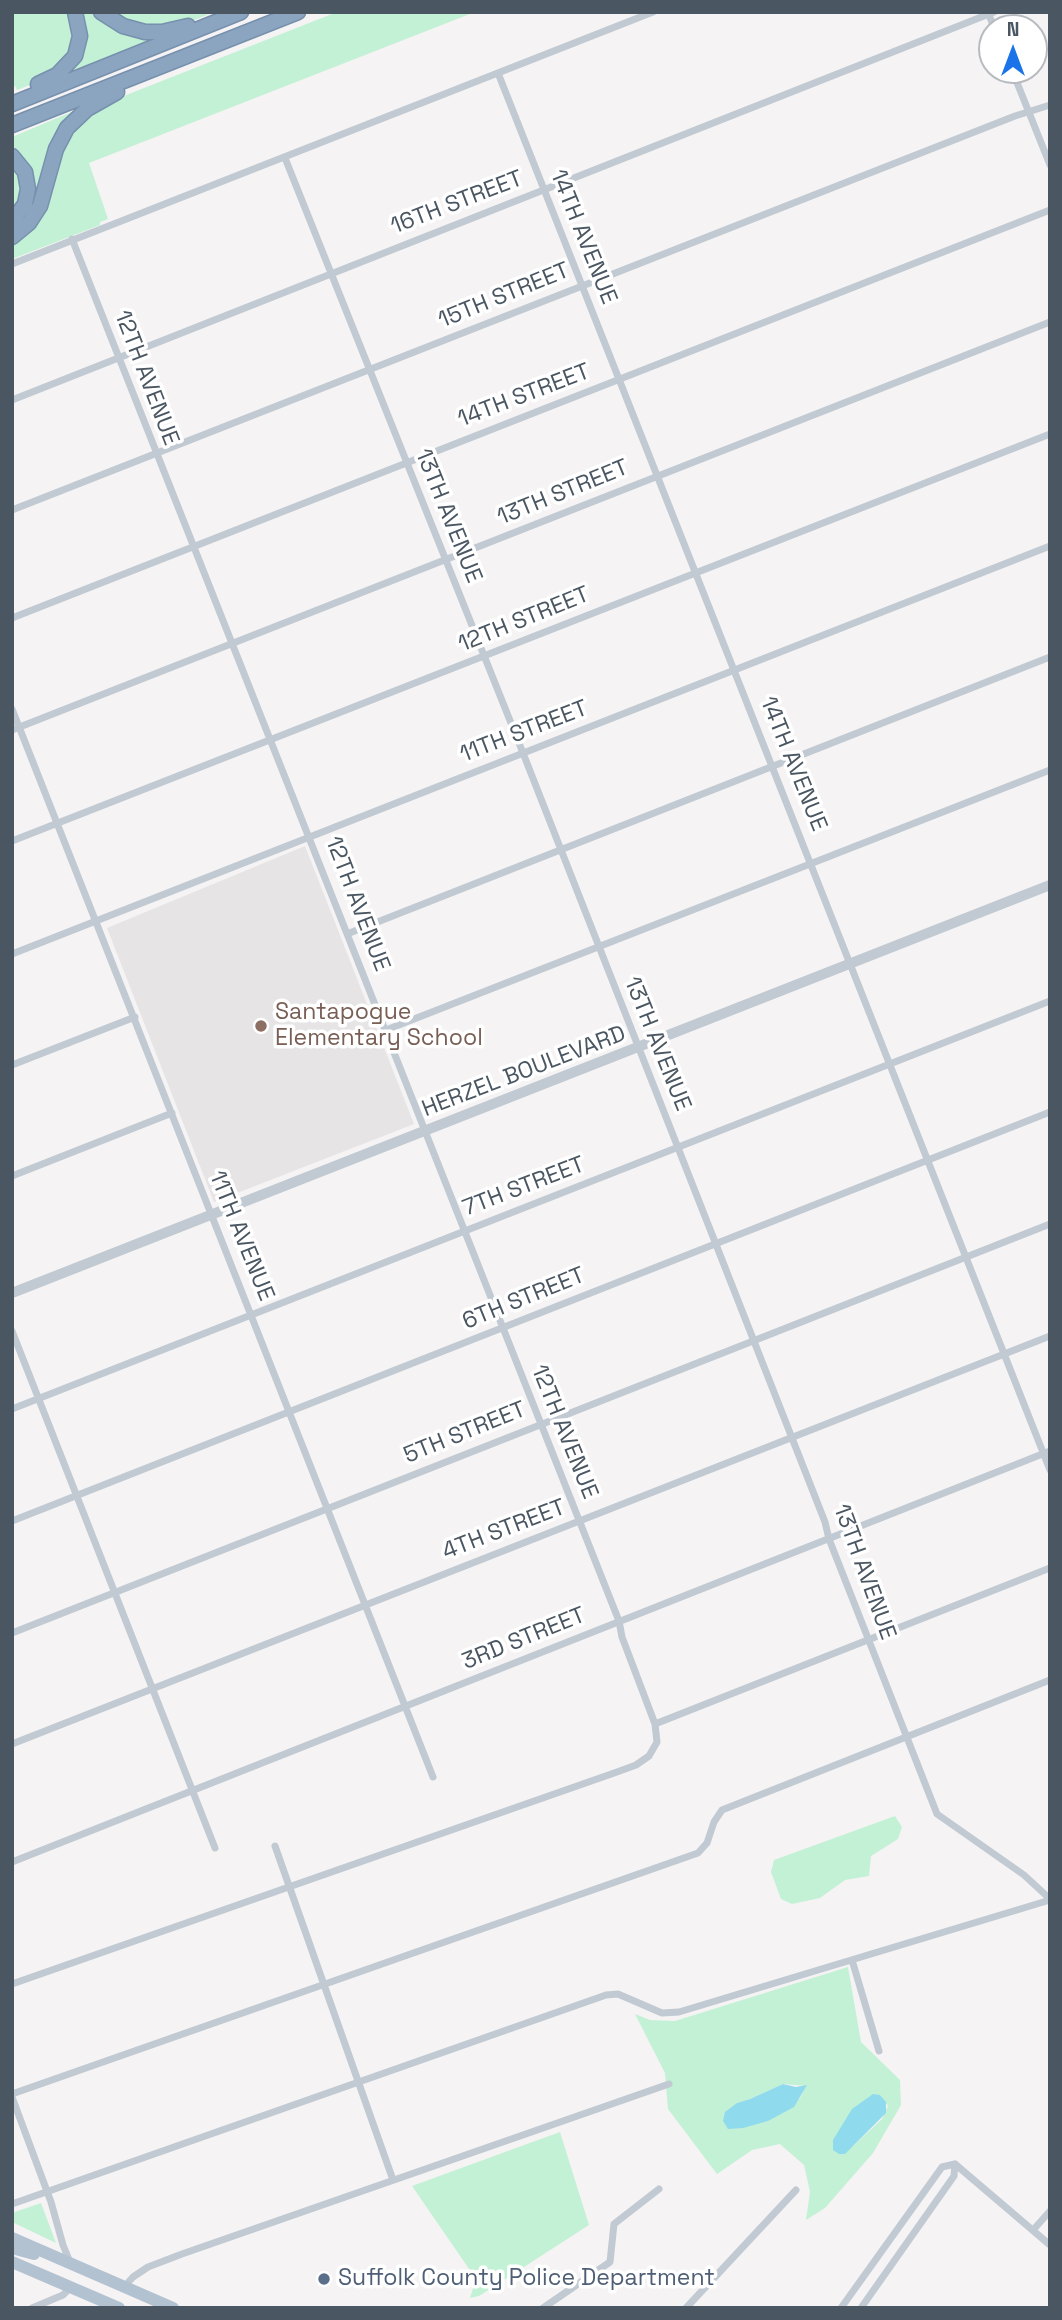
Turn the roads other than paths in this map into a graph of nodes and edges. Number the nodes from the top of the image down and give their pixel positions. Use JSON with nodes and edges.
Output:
{"nodes":[{"id":1,"x":75,"y":12,"type":"edge"},
{"id":2,"x":101,"y":12,"type":"edge"},
{"id":3,"x":298,"y":12,"type":"edge"},
{"id":4,"x":653,"y":12,"type":"edge"},
{"id":5,"x":240,"y":13,"type":"edge"},
{"id":6,"x":990,"y":13,"type":"edge"},
{"id":7,"x":162,"y":66,"type":"junction"},
{"id":8,"x":498,"y":73,"type":"junction"},
{"id":9,"x":1018,"y":84,"type":"edge"},
{"id":10,"x":12,"y":102,"type":"edge"},
{"id":11,"x":1050,"y":105,"type":"edge"},
{"id":12,"x":1029,"y":112,"type":"junction"},
{"id":13,"x":12,"y":125,"type":"edge"},
{"id":14,"x":12,"y":156,"type":"edge"},
{"id":15,"x":285,"y":158,"type":"junction"},
{"id":16,"x":1050,"y":165,"type":"edge"},
{"id":17,"x":544,"y":190,"type":"junction"},
{"id":18,"x":1050,"y":210,"type":"edge"},
{"id":19,"x":12,"y":222,"type":"edge"},
{"id":20,"x":12,"y":237,"type":"edge"},
{"id":21,"x":72,"y":239,"type":"junction"},
{"id":22,"x":12,"y":264,"type":"edge"},
{"id":23,"x":330,"y":273,"type":"junction"},
{"id":24,"x":582,"y":286,"type":"junction"},
{"id":25,"x":1050,"y":321,"type":"edge"},
{"id":26,"x":117,"y":357,"type":"junction"},
{"id":27,"x":369,"y":370,"type":"junction"},
{"id":28,"x":619,"y":380,"type":"junction"},
{"id":29,"x":12,"y":400,"type":"edge"},
{"id":30,"x":1050,"y":435,"type":"edge"},
{"id":31,"x":156,"y":454,"type":"junction"},
{"id":32,"x":407,"y":463,"type":"junction"},
{"id":33,"x":657,"y":476,"type":"junction"},
{"id":34,"x":12,"y":510,"type":"edge"},
{"id":35,"x":1050,"y":545,"type":"edge"},
{"id":36,"x":193,"y":548,"type":"junction"},
{"id":37,"x":445,"y":560,"type":"junction"},
{"id":38,"x":696,"y":572,"type":"junction"},
{"id":39,"x":12,"y":618,"type":"edge"},
{"id":40,"x":232,"y":643,"type":"junction"},
{"id":41,"x":484,"y":656,"type":"junction"},
{"id":42,"x":1050,"y":657,"type":"edge"},
{"id":43,"x":734,"y":670,"type":"junction"},
{"id":44,"x":12,"y":709,"type":"edge"},
{"id":45,"x":16,"y":729,"type":"edge"},
{"id":46,"x":271,"y":740,"type":"junction"},
{"id":47,"x":523,"y":753,"type":"junction"},
{"id":48,"x":774,"y":767,"type":"junction"},
{"id":49,"x":1050,"y":770,"type":"edge"},
{"id":50,"x":58,"y":824,"type":"junction"},
{"id":51,"x":310,"y":837,"type":"junction"},
{"id":52,"x":12,"y":842,"type":"edge"},
{"id":53,"x":561,"y":850,"type":"junction"},
{"id":54,"x":811,"y":863,"type":"junction"},
{"id":55,"x":1050,"y":885,"type":"edge"},
{"id":56,"x":97,"y":920,"type":"junction"},
{"id":57,"x":347,"y":934,"type":"junction"},
{"id":58,"x":598,"y":946,"type":"junction"},
{"id":59,"x":12,"y":954,"type":"edge"},
{"id":60,"x":850,"y":962,"type":"junction"},
{"id":61,"x":1050,"y":1001,"type":"edge"},
{"id":62,"x":135,"y":1017,"type":"junction"},
{"id":63,"x":386,"y":1030,"type":"junction"},
{"id":64,"x":638,"y":1048,"type":"junction"},
{"id":65,"x":891,"y":1064,"type":"junction"},
{"id":66,"x":12,"y":1065,"type":"edge"},
{"id":67,"x":1050,"y":1112,"type":"edge"},
{"id":68,"x":172,"y":1113,"type":"junction"},
{"id":69,"x":425,"y":1132,"type":"junction"},
{"id":70,"x":677,"y":1148,"type":"junction"},
{"id":71,"x":929,"y":1160,"type":"junction"},
{"id":72,"x":12,"y":1176,"type":"edge"},
{"id":73,"x":210,"y":1215,"type":"junction"},
{"id":74,"x":1050,"y":1224,"type":"edge"},
{"id":75,"x":464,"y":1231,"type":"junction"},
{"id":76,"x":715,"y":1244,"type":"junction"},
{"id":77,"x":967,"y":1256,"type":"junction"},
{"id":78,"x":12,"y":1293,"type":"edge"},
{"id":79,"x":251,"y":1315,"type":"junction"},
{"id":80,"x":502,"y":1329,"type":"junction"},
{"id":81,"x":12,"y":1331,"type":"edge"},
{"id":82,"x":1050,"y":1336,"type":"edge"},
{"id":83,"x":753,"y":1340,"type":"junction"},
{"id":84,"x":1005,"y":1353,"type":"junction"},
{"id":85,"x":38,"y":1398,"type":"junction"},
{"id":86,"x":12,"y":1409,"type":"edge"},
{"id":87,"x":289,"y":1411,"type":"junction"},
{"id":88,"x":540,"y":1425,"type":"junction"},
{"id":89,"x":792,"y":1437,"type":"junction"},
{"id":90,"x":1047,"y":1453,"type":"edge"},
{"id":91,"x":1050,"y":1470,"type":"edge"},
{"id":92,"x":76,"y":1495,"type":"junction"},
{"id":93,"x":327,"y":1508,"type":"junction"},
{"id":94,"x":12,"y":1521,"type":"edge"},
{"id":95,"x":579,"y":1521,"type":"junction"},
{"id":96,"x":829,"y":1539,"type":"junction"},
{"id":97,"x":1050,"y":1569,"type":"edge"},
{"id":98,"x":115,"y":1593,"type":"junction"},
{"id":99,"x":366,"y":1605,"type":"junction"},
{"id":100,"x":619,"y":1621,"type":"junction"},
{"id":101,"x":12,"y":1633,"type":"edge"},
{"id":102,"x":868,"y":1640,"type":"junction"},
{"id":103,"x":1050,"y":1680,"type":"edge"},
{"id":104,"x":153,"y":1690,"type":"junction"},
{"id":105,"x":407,"y":1706,"type":"junction"},
{"id":106,"x":656,"y":1724,"type":"junction"},
{"id":107,"x":906,"y":1735,"type":"junction"},
{"id":108,"x":12,"y":1745,"type":"edge"},
{"id":109,"x":433,"y":1777,"type":"dead end"},
{"id":110,"x":193,"y":1791,"type":"junction"},
{"id":111,"x":275,"y":1846,"type":"dead end"},
{"id":112,"x":215,"y":1848,"type":"dead end"},
{"id":113,"x":12,"y":1862,"type":"edge"},
{"id":114,"x":289,"y":1886,"type":"junction"},
{"id":115,"x":1050,"y":1900,"type":"edge"},
{"id":116,"x":852,"y":1960,"type":"junction"},
{"id":117,"x":12,"y":1984,"type":"edge"},
{"id":118,"x":325,"y":1984,"type":"junction"},
{"id":119,"x":879,"y":2051,"type":"dead end"},
{"id":120,"x":359,"y":2082,"type":"junction"},
{"id":121,"x":669,"y":2084,"type":"dead end"},
{"id":122,"x":12,"y":2096,"type":"edge"},
{"id":123,"x":955,"y":2164,"type":"junction"},
{"id":124,"x":393,"y":2180,"type":"junction"},
{"id":125,"x":659,"y":2189,"type":"dead end"},
{"id":126,"x":796,"y":2190,"type":"dead end"},
{"id":127,"x":46,"y":2192,"type":"junction"},
{"id":128,"x":12,"y":2204,"type":"edge"},
{"id":129,"x":1050,"y":2211,"type":"edge"},
{"id":130,"x":1034,"y":2230,"type":"junction"},
{"id":131,"x":12,"y":2238,"type":"edge"},
{"id":132,"x":1050,"y":2245,"type":"edge"},
{"id":133,"x":12,"y":2248,"type":"edge"},
{"id":134,"x":64,"y":2259,"type":"junction"},
{"id":135,"x":12,"y":2262,"type":"edge"},
{"id":136,"x":72,"y":2286,"type":"junction"},
{"id":137,"x":125,"y":2286,"type":"junction"},
{"id":138,"x":116,"y":2306,"type":"edge"},
{"id":139,"x":32,"y":2308,"type":"edge"},
{"id":140,"x":131,"y":2308,"type":"edge"},
{"id":141,"x":173,"y":2308,"type":"edge"},
{"id":142,"x":543,"y":2308,"type":"edge"},
{"id":143,"x":685,"y":2308,"type":"edge"},
{"id":144,"x":841,"y":2308,"type":"edge"},
{"id":145,"x":861,"y":2308,"type":"edge"}],
"edges":[{"from":1,"to":10,"type":"highway"},
{"from":2,"to":5,"type":"highway"},
{"from":3,"to":7,"type":"highway"},
{"from":4,"to":8,"type":"street"},
{"from":5,"to":10,"type":"highway"},
{"from":6,"to":17,"type":"street","name":"16TH STREET"},
{"from":7,"to":13,"type":"highway"},
{"from":7,"to":20,"type":"highway"},
{"from":8,"to":15,"type":"street"},
{"from":8,"to":17,"type":"street","name":"14TH AVENUE"},
{"from":9,"to":12,"type":"street"},
{"from":11,"to":12,"type":"street","name":"15TH STREET"},
{"from":12,"to":16,"type":"street"},
{"from":12,"to":24,"type":"street","name":"15TH STREET"},
{"from":14,"to":19,"type":"highway"},
{"from":15,"to":21,"type":"street"},
{"from":15,"to":23,"type":"street","name":"13TH AVENUE"},
{"from":17,"to":23,"type":"street","name":"16TH STREET"},
{"from":17,"to":24,"type":"street","name":"14TH AVENUE"},
{"from":18,"to":28,"type":"street","name":"14TH STREET"},
{"from":21,"to":22,"type":"street"},
{"from":21,"to":26,"type":"street","name":"12TH AVENUE"},
{"from":23,"to":26,"type":"street","name":"16TH STREET"},
{"from":23,"to":27,"type":"street","name":"13TH AVENUE"},
{"from":24,"to":27,"type":"street","name":"15TH STREET"},
{"from":24,"to":28,"type":"street","name":"14TH AVENUE"},
{"from":25,"to":33,"type":"street","name":"13TH STREET"},
{"from":26,"to":29,"type":"street","name":"16TH STREET"},
{"from":26,"to":31,"type":"street","name":"12TH AVENUE"},
{"from":27,"to":31,"type":"street","name":"15TH STREET"},
{"from":27,"to":32,"type":"street","name":"13TH AVENUE"},
{"from":28,"to":32,"type":"street","name":"14TH STREET"},
{"from":28,"to":33,"type":"street","name":"14TH AVENUE"},
{"from":30,"to":38,"type":"street","name":"12TH STREET"},
{"from":31,"to":34,"type":"street","name":"15TH STREET"},
{"from":31,"to":36,"type":"street","name":"12TH AVENUE"},
{"from":32,"to":36,"type":"street","name":"14TH STREET"},
{"from":32,"to":37,"type":"street","name":"13TH AVENUE"},
{"from":33,"to":37,"type":"street","name":"13TH STREET"},
{"from":33,"to":38,"type":"street","name":"14TH AVENUE"},
{"from":35,"to":43,"type":"street","name":"11TH STREET"},
{"from":36,"to":39,"type":"street","name":"14TH STREET"},
{"from":36,"to":40,"type":"street","name":"12TH AVENUE"},
{"from":37,"to":40,"type":"street","name":"13TH STREET"},
{"from":37,"to":41,"type":"street","name":"13TH AVENUE"},
{"from":38,"to":41,"type":"street","name":"12TH STREET"},
{"from":38,"to":43,"type":"street","name":"14TH AVENUE"},
{"from":40,"to":45,"type":"street","name":"13TH STREET"},
{"from":40,"to":46,"type":"street","name":"12TH AVENUE"},
{"from":41,"to":46,"type":"street","name":"12TH STREET"},
{"from":41,"to":47,"type":"street","name":"13TH AVENUE"},
{"from":42,"to":48,"type":"street"},
{"from":43,"to":47,"type":"street","name":"11TH STREET"},
{"from":43,"to":48,"type":"street","name":"14TH AVENUE"},
{"from":44,"to":45,"type":"street","name":"11TH AVENUE"},
{"from":45,"to":50,"type":"street","name":"11TH AVENUE"},
{"from":46,"to":50,"type":"street","name":"12TH STREET"},
{"from":46,"to":51,"type":"street","name":"12TH AVENUE"},
{"from":47,"to":51,"type":"street","name":"11TH STREET"},
{"from":47,"to":53,"type":"street","name":"13TH AVENUE"},
{"from":48,"to":53,"type":"street"},
{"from":48,"to":54,"type":"street","name":"14TH AVENUE"},
{"from":49,"to":54,"type":"street"},
{"from":50,"to":52,"type":"street","name":"12TH STREET"},
{"from":50,"to":56,"type":"street","name":"11TH AVENUE"},
{"from":51,"to":56,"type":"street","name":"11TH STREET"},
{"from":51,"to":57,"type":"street","name":"12TH AVENUE"},
{"from":53,"to":57,"type":"street"},
{"from":53,"to":58,"type":"street","name":"13TH AVENUE"},
{"from":54,"to":58,"type":"street"},
{"from":54,"to":60,"type":"street","name":"14TH AVENUE"},
{"from":55,"to":60,"type":"street","name":"HERZEL BOULEVARD"},
{"from":56,"to":59,"type":"street","name":"11TH STREET"},
{"from":56,"to":62,"type":"street","name":"11TH AVENUE"},
{"from":57,"to":63,"type":"street","name":"12TH AVENUE"},
{"from":58,"to":63,"type":"street"},
{"from":58,"to":64,"type":"street","name":"13TH AVENUE"},
{"from":60,"to":64,"type":"street","name":"HERZEL BOULEVARD"},
{"from":60,"to":65,"type":"street","name":"14TH AVENUE"},
{"from":61,"to":65,"type":"street","name":"7TH STREET"},
{"from":62,"to":66,"type":"street"},
{"from":62,"to":68,"type":"street","name":"11TH AVENUE"},
{"from":63,"to":69,"type":"street","name":"12TH AVENUE"},
{"from":64,"to":69,"type":"street","name":"HERZEL BOULEVARD"},
{"from":64,"to":70,"type":"street","name":"13TH AVENUE"},
{"from":65,"to":70,"type":"street","name":"7TH STREET"},
{"from":65,"to":71,"type":"street","name":"14TH AVENUE"},
{"from":67,"to":71,"type":"street","name":"6TH STREET"},
{"from":68,"to":72,"type":"street"},
{"from":68,"to":73,"type":"street","name":"11TH AVENUE"},
{"from":69,"to":73,"type":"street","name":"HERZEL BOULEVARD"},
{"from":69,"to":75,"type":"street","name":"12TH AVENUE"},
{"from":70,"to":75,"type":"street","name":"7TH STREET"},
{"from":70,"to":76,"type":"street","name":"13TH AVENUE"},
{"from":71,"to":76,"type":"street","name":"6TH STREET"},
{"from":71,"to":77,"type":"street","name":"14TH AVENUE"},
{"from":73,"to":78,"type":"street","name":"HERZEL BOULEVARD"},
{"from":73,"to":79,"type":"street","name":"11TH AVENUE"},
{"from":74,"to":77,"type":"street","name":"5TH STREET"},
{"from":75,"to":79,"type":"street","name":"7TH STREET"},
{"from":75,"to":80,"type":"street","name":"12TH AVENUE"},
{"from":76,"to":80,"type":"street","name":"6TH STREET"},
{"from":76,"to":83,"type":"street","name":"13TH AVENUE"},
{"from":77,"to":83,"type":"street","name":"5TH STREET"},
{"from":77,"to":84,"type":"street","name":"14TH AVENUE"},
{"from":79,"to":85,"type":"street","name":"7TH STREET"},
{"from":79,"to":87,"type":"street","name":"11TH AVENUE"},
{"from":80,"to":87,"type":"street","name":"6TH STREET"},
{"from":80,"to":88,"type":"street","name":"12TH AVENUE"},
{"from":81,"to":85,"type":"street"},
{"from":82,"to":84,"type":"street","name":"4TH STREET"},
{"from":83,"to":88,"type":"street","name":"5TH STREET"},
{"from":83,"to":89,"type":"street","name":"13TH AVENUE"},
{"from":84,"to":89,"type":"street","name":"4TH STREET"},
{"from":84,"to":90,"type":"street","name":"14TH AVENUE"},
{"from":85,"to":86,"type":"street","name":"7TH STREET"},
{"from":85,"to":92,"type":"street"},
{"from":87,"to":92,"type":"street","name":"6TH STREET"},
{"from":87,"to":93,"type":"street","name":"11TH AVENUE"},
{"from":88,"to":93,"type":"street","name":"5TH STREET"},
{"from":88,"to":95,"type":"street","name":"12TH AVENUE"},
{"from":89,"to":95,"type":"street","name":"4TH STREET"},
{"from":89,"to":96,"type":"street","name":"13TH AVENUE"},
{"from":90,"to":91,"type":"street","name":"14TH AVENUE"},
{"from":90,"to":96,"type":"street","name":"3RD STREET"},
{"from":92,"to":94,"type":"street","name":"6TH STREET"},
{"from":92,"to":98,"type":"street"},
{"from":93,"to":98,"type":"street","name":"5TH STREET"},
{"from":93,"to":99,"type":"street","name":"11TH AVENUE"},
{"from":95,"to":99,"type":"street","name":"4TH STREET"},
{"from":95,"to":100,"type":"street","name":"12TH AVENUE"},
{"from":96,"to":100,"type":"street","name":"3RD STREET"},
{"from":96,"to":102,"type":"street","name":"13TH AVENUE"},
{"from":97,"to":102,"type":"street"},
{"from":98,"to":101,"type":"street","name":"5TH STREET"},
{"from":98,"to":104,"type":"street"},
{"from":99,"to":104,"type":"street","name":"4TH STREET"},
{"from":99,"to":105,"type":"street","name":"11TH AVENUE"},
{"from":100,"to":105,"type":"street","name":"3RD STREET"},
{"from":100,"to":106,"type":"street","name":"12TH AVENUE"},
{"from":102,"to":106,"type":"street"},
{"from":102,"to":107,"type":"street","name":"13TH AVENUE"},
{"from":103,"to":107,"type":"street"},
{"from":104,"to":108,"type":"street","name":"4TH STREET"},
{"from":104,"to":110,"type":"street"},
{"from":105,"to":109,"type":"street","name":"11TH AVENUE"},
{"from":105,"to":110,"type":"street","name":"3RD STREET"},
{"from":106,"to":114,"type":"street","name":"12TH AVENUE"},
{"from":107,"to":115,"type":"street","name":"13TH AVENUE"},
{"from":107,"to":118,"type":"street"},
{"from":110,"to":112,"type":"street"},
{"from":110,"to":113,"type":"street","name":"3RD STREET"},
{"from":111,"to":114,"type":"street"},
{"from":114,"to":117,"type":"street"},
{"from":114,"to":118,"type":"street"},
{"from":115,"to":116,"type":"street"},
{"from":116,"to":119,"type":"street"},
{"from":116,"to":120,"type":"street"},
{"from":118,"to":120,"type":"street"},
{"from":118,"to":122,"type":"street"},
{"from":120,"to":124,"type":"street"},
{"from":120,"to":127,"type":"street"},
{"from":121,"to":124,"type":"street"},
{"from":122,"to":127,"type":"street"},
{"from":123,"to":130,"type":"street"},
{"from":123,"to":144,"type":"street"},
{"from":123,"to":145,"type":"street"},
{"from":124,"to":137,"type":"street"},
{"from":125,"to":142,"type":"street"},
{"from":126,"to":143,"type":"street"},
{"from":127,"to":128,"type":"street"},
{"from":127,"to":134,"type":"street"},
{"from":129,"to":130,"type":"street"},
{"from":130,"to":132,"type":"street"},
{"from":131,"to":134,"type":"main road"},
{"from":133,"to":134,"type":"main road"},
{"from":134,"to":137,"type":"main road"},
{"from":135,"to":136,"type":"main road"},
{"from":136,"to":138,"type":"main road"},
{"from":136,"to":139,"type":"street"},
{"from":137,"to":141,"type":"main road"},
{"from":138,"to":140,"type":"main road"}]}
